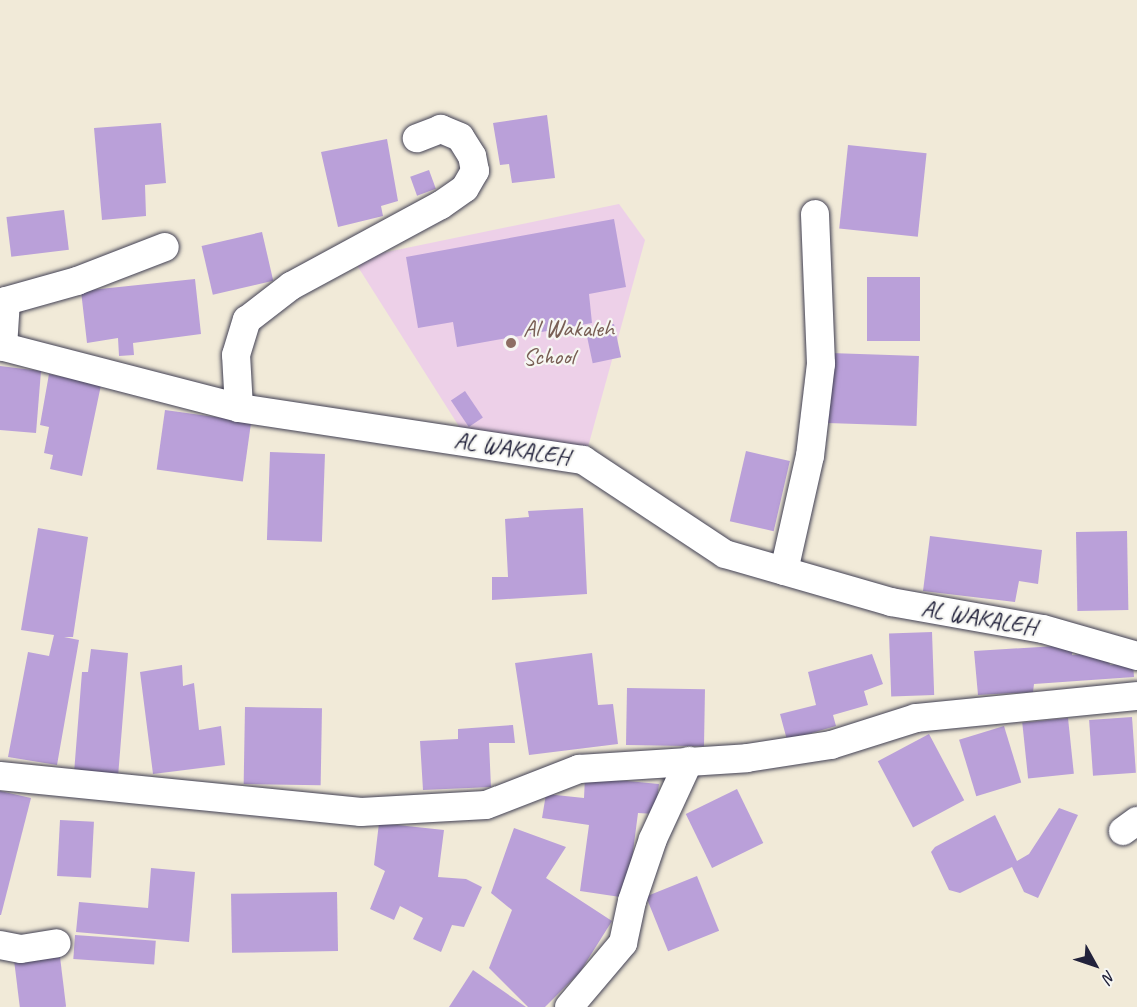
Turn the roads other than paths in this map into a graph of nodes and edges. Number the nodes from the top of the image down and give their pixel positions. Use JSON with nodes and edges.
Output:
{"nodes":[{"id":1,"x":417,"y":138,"type":"dead end"},
{"id":2,"x":815,"y":214,"type":"dead end"},
{"id":3,"x":165,"y":247,"type":"dead end"},
{"id":4,"x":1,"y":347,"type":"edge"},
{"id":5,"x":239,"y":408,"type":"junction"},
{"id":6,"x":784,"y":571,"type":"junction"},
{"id":7,"x":1137,"y":656,"type":"edge"},
{"id":8,"x":1137,"y":696,"type":"edge"},
{"id":9,"x":689,"y":761,"type":"junction"},
{"id":10,"x":0,"y":776,"type":"edge"},
{"id":11,"x":57,"y":943,"type":"dead end"},
{"id":12,"x":0,"y":945,"type":"edge"},
{"id":13,"x":569,"y":1007,"type":"edge"}],
"edges":[{"from":1,"to":5,"type":"street"},
{"from":2,"to":6,"type":"street"},
{"from":3,"to":4,"type":"street"},
{"from":4,"to":5,"type":"street","name":"AL WAKALEH"},
{"from":5,"to":6,"type":"street","name":"AL WAKALEH"},
{"from":6,"to":7,"type":"street","name":"AL WAKALEH"},
{"from":8,"to":9,"type":"street"},
{"from":9,"to":10,"type":"street"},
{"from":9,"to":13,"type":"street"},
{"from":11,"to":12,"type":"street"}]}
